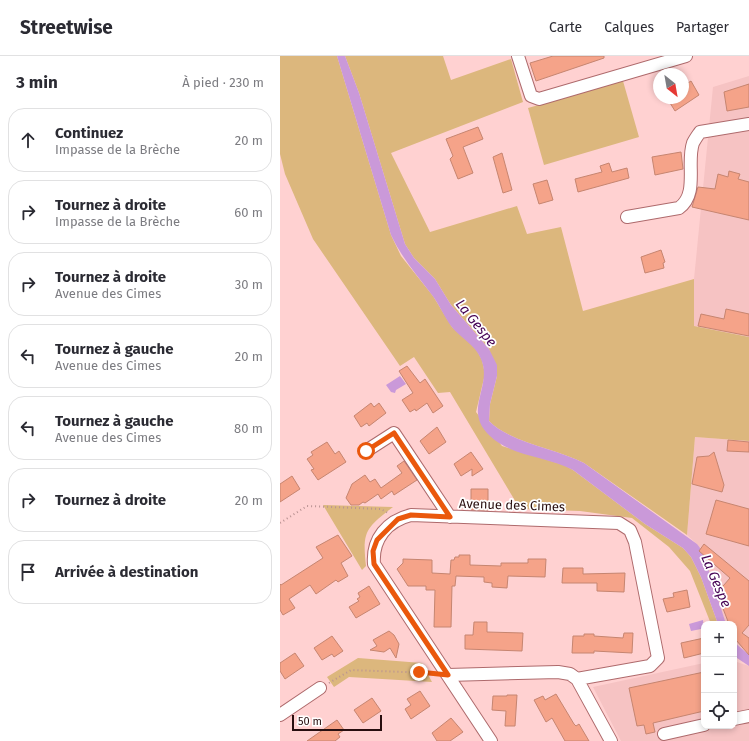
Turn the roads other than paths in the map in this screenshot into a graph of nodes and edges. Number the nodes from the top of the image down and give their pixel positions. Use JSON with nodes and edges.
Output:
{"nodes":[{"id":1,"x":518,"y":56,"type":"edge"},
{"id":2,"x":686,"y":56,"type":"edge"},
{"id":3,"x":749,"y":124,"type":"edge"},
{"id":4,"x":627,"y":217,"type":"dead end"},
{"id":5,"x":366,"y":451,"type":"dead end"},
{"id":6,"x":450,"y":517,"type":"junction"},
{"id":7,"x":448,"y":675,"type":"junction"},
{"id":8,"x":577,"y":679,"type":"junction"},
{"id":9,"x":320,"y":688,"type":"road end"},
{"id":10,"x":280,"y":715,"type":"edge"},
{"id":11,"x":749,"y":716,"type":"edge"},
{"id":12,"x":737,"y":718,"type":"edge"},
{"id":13,"x":701,"y":726,"type":"edge"},
{"id":14,"x":664,"y":734,"type":"dead end"},
{"id":15,"x":491,"y":741,"type":"edge"},
{"id":16,"x":611,"y":741,"type":"edge"}],
"edges":[{"from":1,"to":2,"type":"street"},
{"from":3,"to":4,"type":"street"},
{"from":5,"to":6,"type":"street"},
{"from":6,"to":7,"type":"street","name":"Avenue des Cimes"},
{"from":6,"to":8,"type":"street","name":"Avenue des Cimes"},
{"from":7,"to":8,"type":"street"},
{"from":7,"to":15,"type":"street"},
{"from":8,"to":16,"type":"street"},
{"from":9,"to":10,"type":"street"},
{"from":11,"to":12,"type":"street"},
{"from":13,"to":14,"type":"street"}]}
